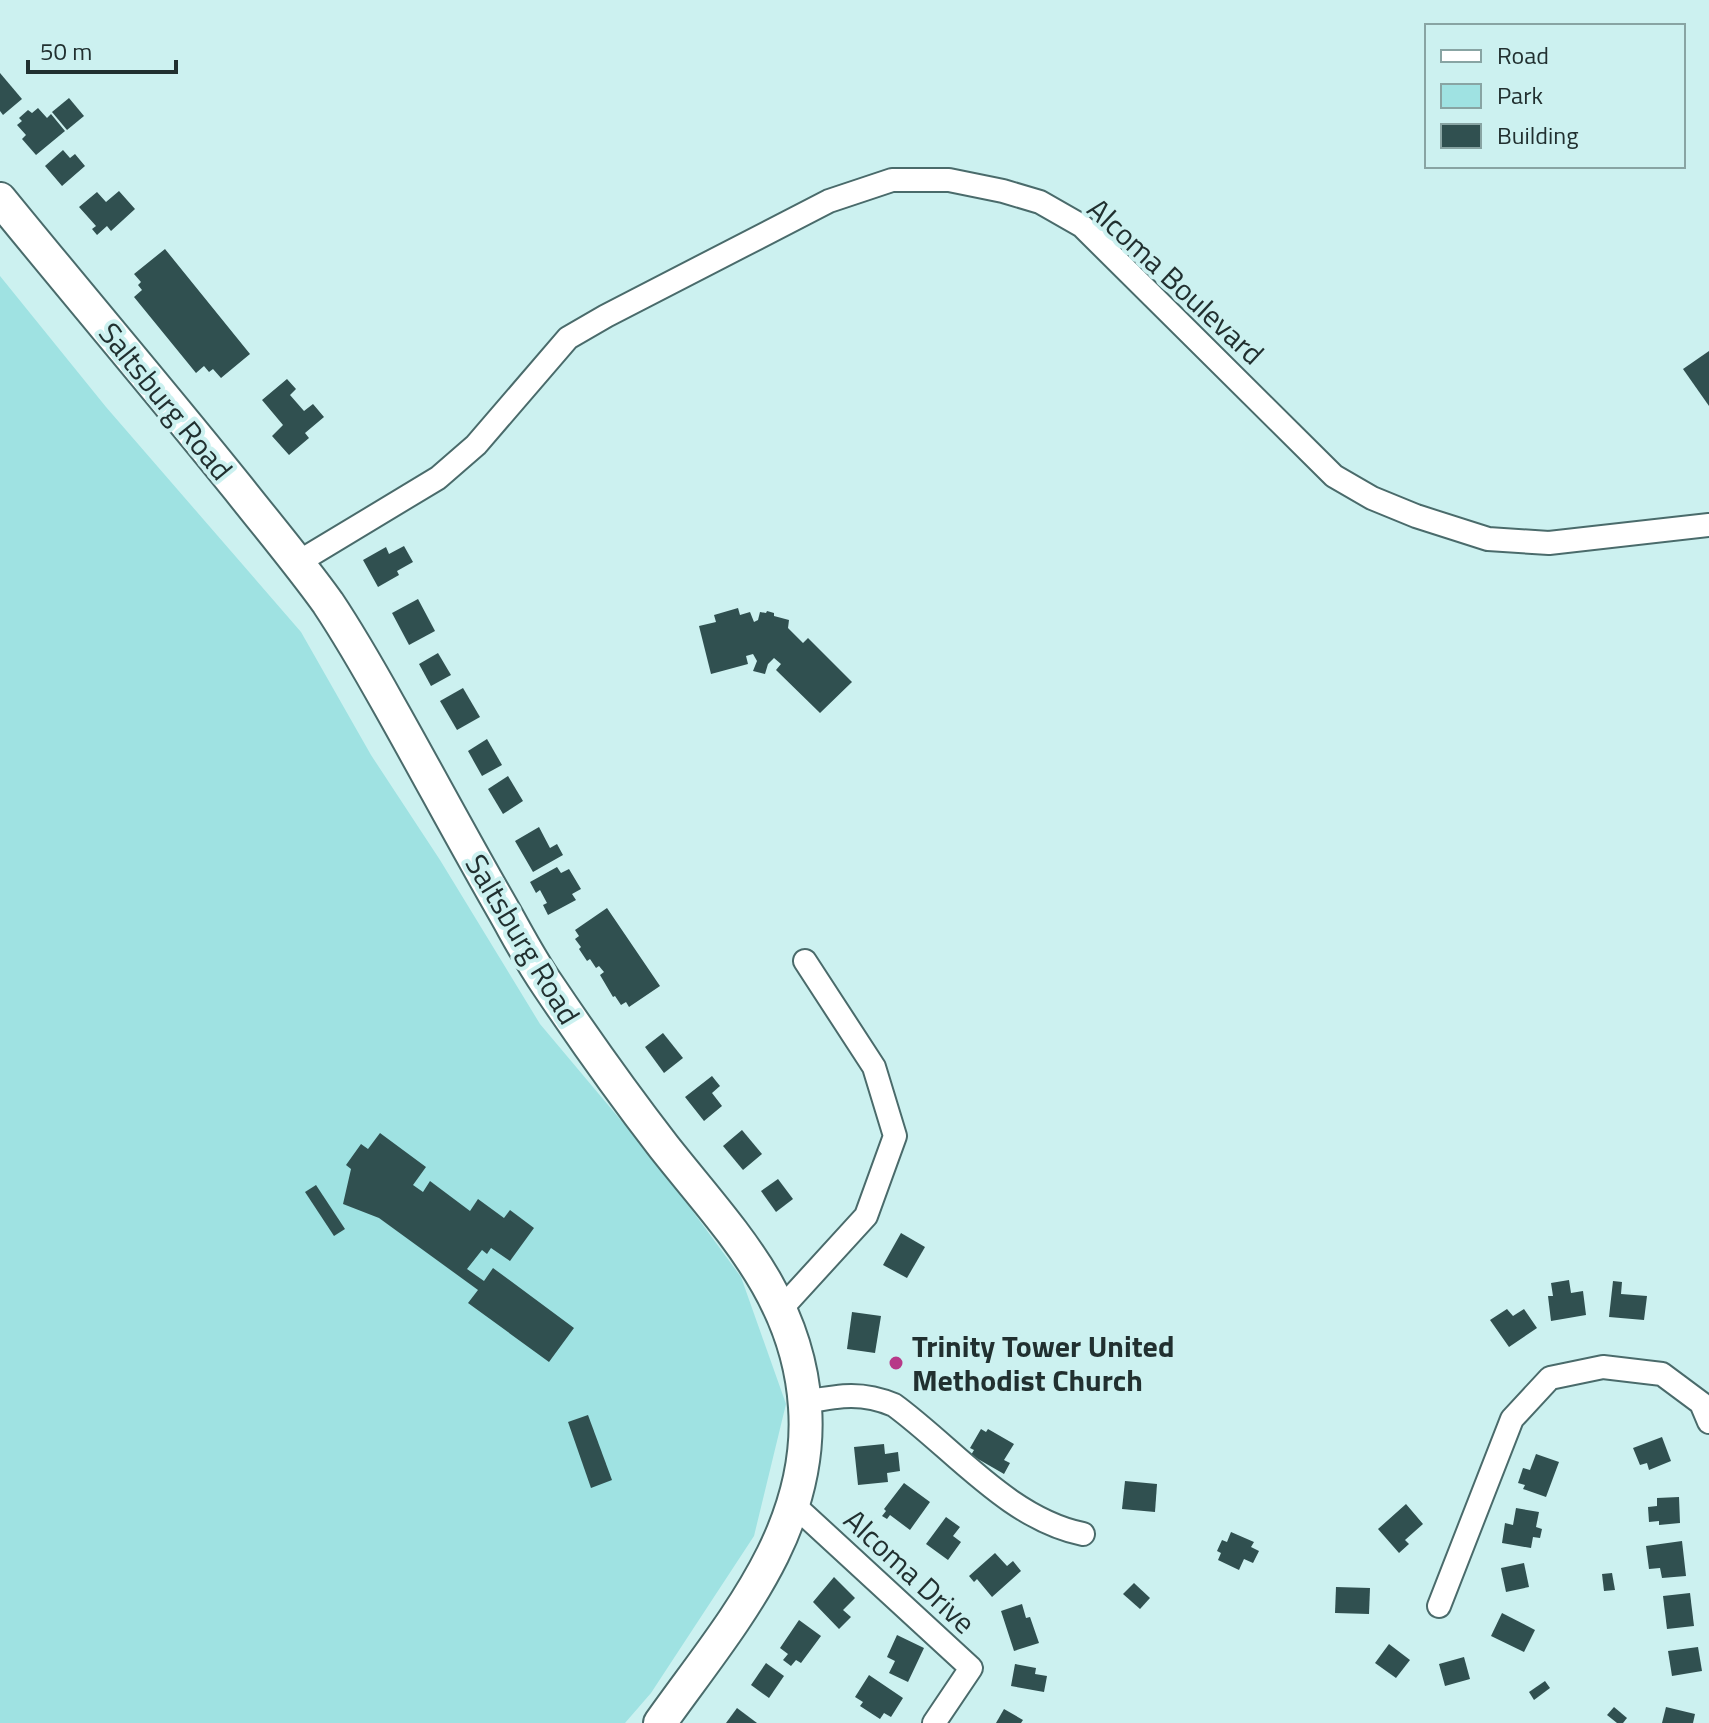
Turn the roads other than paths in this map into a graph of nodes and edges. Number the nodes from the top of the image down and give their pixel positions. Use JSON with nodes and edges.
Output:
{"nodes":[{"id":1,"x":0,"y":199,"type":"edge"},
{"id":2,"x":1709,"y":525,"type":"edge"},
{"id":3,"x":297,"y":563,"type":"junction"},
{"id":4,"x":805,"y":961,"type":"dead end"},
{"id":5,"x":781,"y":1309,"type":"junction"},
{"id":6,"x":805,"y":1402,"type":"junction"},
{"id":7,"x":1709,"y":1422,"type":"edge"},
{"id":8,"x":794,"y":1505,"type":"junction"},
{"id":9,"x":1083,"y":1534,"type":"dead end"},
{"id":10,"x":1439,"y":1606,"type":"dead end"},
{"id":11,"x":660,"y":1723,"type":"edge"},
{"id":12,"x":934,"y":1723,"type":"edge"}],
"edges":[{"from":1,"to":3,"type":"main road","name":"Saltsburg Road"},
{"from":2,"to":3,"type":"street","name":"Alcoma Boulevard"},
{"from":3,"to":5,"type":"main road","name":"Saltsburg Road"},
{"from":4,"to":5,"type":"street"},
{"from":5,"to":6,"type":"main road","name":"Saltsburg Road"},
{"from":6,"to":8,"type":"main road","name":"Saltsburg Road"},
{"from":6,"to":9,"type":"street"},
{"from":7,"to":10,"type":"street"},
{"from":8,"to":11,"type":"main road","name":"Saltsburg Road"},
{"from":8,"to":12,"type":"street","name":"Alcoma Drive"}]}
